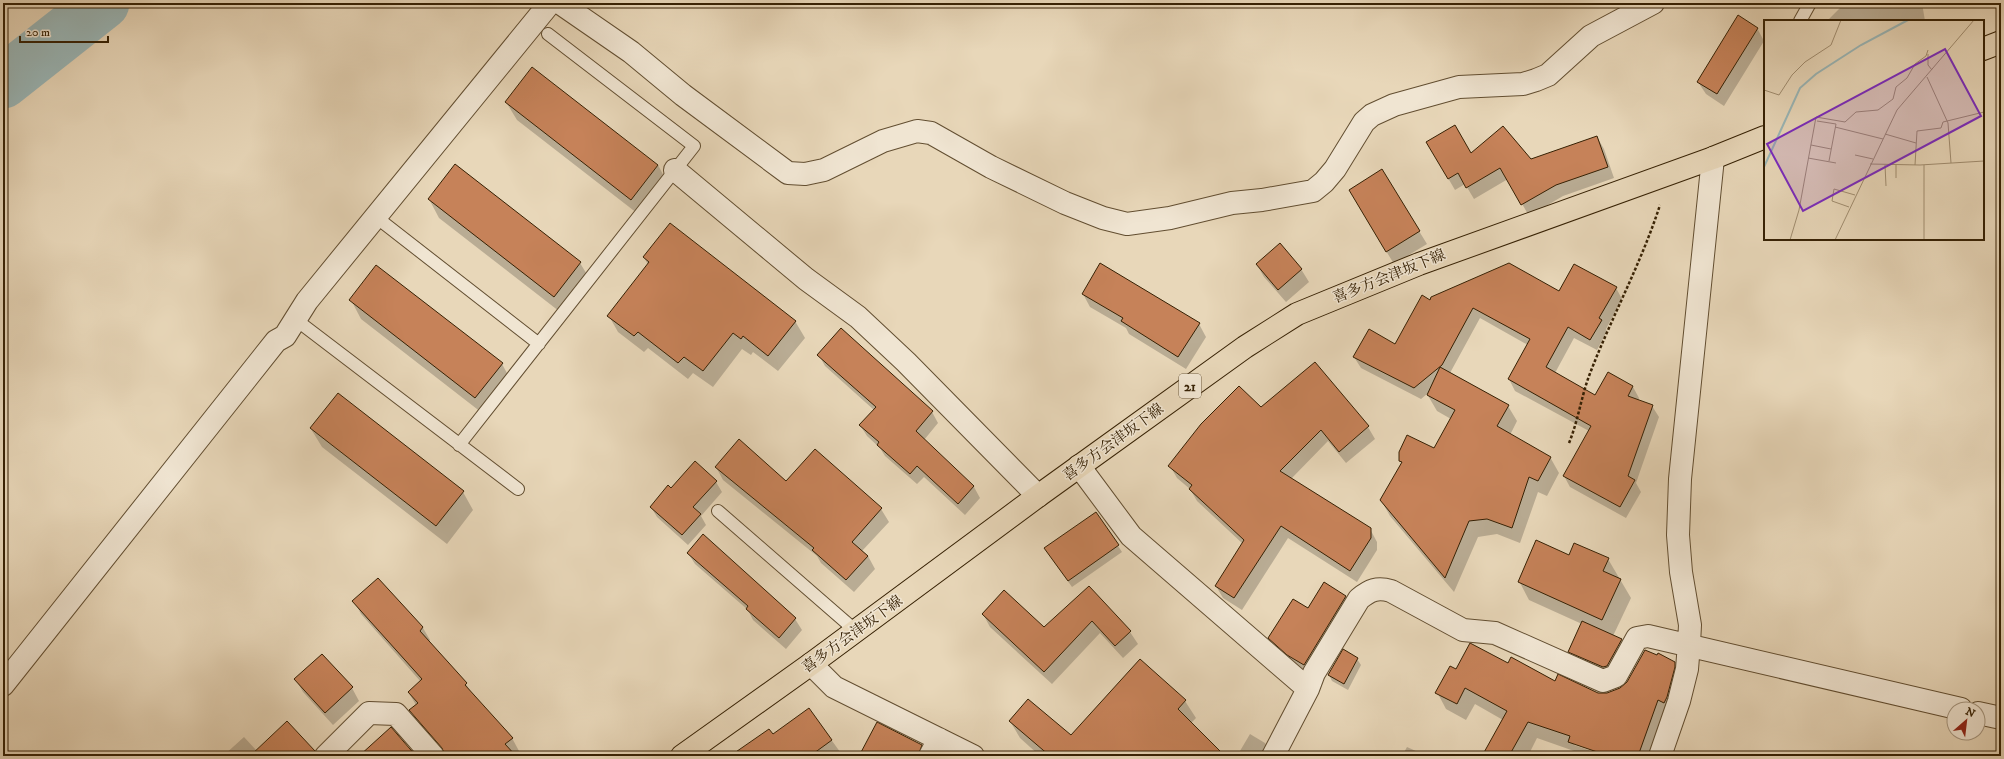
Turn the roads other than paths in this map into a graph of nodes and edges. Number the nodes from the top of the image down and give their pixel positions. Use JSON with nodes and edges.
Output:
{"nodes":[{"id":1,"x":550,"y":3,"type":"edge"},
{"id":2,"x":560,"y":3,"type":"edge"},
{"id":3,"x":1653,"y":3,"type":"edge"},
{"id":4,"x":1810,"y":3,"type":"edge"},
{"id":5,"x":1801,"y":20,"type":"edge"},
{"id":6,"x":548,"y":34,"type":"dead end"},
{"id":7,"x":2001,"y":42,"type":"edge"},
{"id":8,"x":1984,"y":49,"type":"edge"},
{"id":9,"x":1764,"y":137,"type":"edge"},
{"id":10,"x":1713,"y":158,"type":"junction"},
{"id":11,"x":675,"y":170,"type":"junction"},
{"id":12,"x":376,"y":216,"type":"junction"},
{"id":13,"x":295,"y":319,"type":"junction"},
{"id":14,"x":539,"y":344,"type":"junction"},
{"id":15,"x":459,"y":446,"type":"junction"},
{"id":16,"x":1079,"y":466,"type":"junction"},
{"id":17,"x":518,"y":489,"type":"dead end"},
{"id":18,"x":1038,"y":496,"type":"junction"},
{"id":19,"x":718,"y":511,"type":"dead end"},
{"id":20,"x":856,"y":632,"type":"junction"},
{"id":21,"x":1689,"y":644,"type":"junction"},
{"id":22,"x":812,"y":664,"type":"junction"},
{"id":23,"x":3,"y":685,"type":"edge"},
{"id":24,"x":1308,"y":689,"type":"junction"},
{"id":25,"x":1946,"y":705,"type":"edge"},
{"id":26,"x":1986,"y":715,"type":"edge"},
{"id":27,"x":2001,"y":718,"type":"edge"},
{"id":28,"x":935,"y":748,"type":"edge"},
{"id":29,"x":326,"y":756,"type":"edge"},
{"id":30,"x":433,"y":756,"type":"edge"},
{"id":31,"x":682,"y":756,"type":"edge"},
{"id":32,"x":973,"y":756,"type":"edge"},
{"id":33,"x":1273,"y":756,"type":"edge"},
{"id":34,"x":1660,"y":756,"type":"edge"}],
"edges":[{"from":1,"to":12,"type":"street"},
{"from":2,"to":3,"type":"street"},
{"from":4,"to":5,"type":"lane"},
{"from":6,"to":11,"type":"lane"},
{"from":7,"to":8,"type":"main road"},
{"from":9,"to":10,"type":"main road","name":"喜多方会津坂下線","number":"21"},
{"from":10,"to":16,"type":"main road","name":"喜多方会津坂下線","number":"21"},
{"from":10,"to":21,"type":"street"},
{"from":11,"to":14,"type":"lane"},
{"from":11,"to":18,"type":"street"},
{"from":12,"to":13,"type":"street"},
{"from":12,"to":14,"type":"lane"},
{"from":13,"to":15,"type":"lane"},
{"from":13,"to":23,"type":"street"},
{"from":14,"to":15,"type":"lane"},
{"from":15,"to":17,"type":"lane"},
{"from":16,"to":18,"type":"main road","name":"喜多方会津坂下線","number":"21"},
{"from":16,"to":24,"type":"street"},
{"from":18,"to":20,"type":"main road","name":"喜多方会津坂下線","number":"21"},
{"from":19,"to":20,"type":"lane"},
{"from":20,"to":22,"type":"main road","name":"喜多方会津坂下線","number":"21"},
{"from":21,"to":24,"type":"street"},
{"from":21,"to":25,"type":"street"},
{"from":21,"to":34,"type":"street"},
{"from":22,"to":28,"type":"street"},
{"from":22,"to":31,"type":"main road","name":"喜多方会津坂下線","number":"21"},
{"from":24,"to":33,"type":"street"},
{"from":26,"to":27,"type":"street"},
{"from":28,"to":32,"type":"street"},
{"from":29,"to":30,"type":"street"}]}
